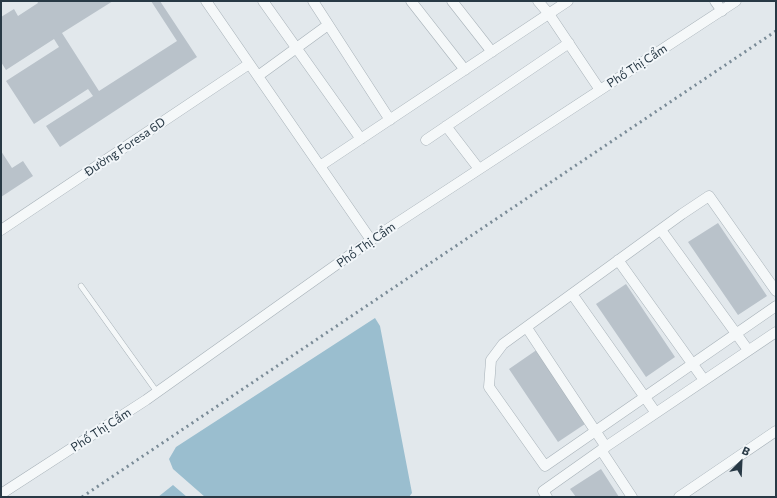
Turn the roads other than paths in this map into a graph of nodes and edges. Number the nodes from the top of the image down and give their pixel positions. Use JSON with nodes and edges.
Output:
{"nodes":[{"id":1,"x":206,"y":1,"type":"edge"},
{"id":2,"x":263,"y":1,"type":"edge"},
{"id":3,"x":313,"y":1,"type":"edge"},
{"id":4,"x":411,"y":1,"type":"edge"},
{"id":5,"x":452,"y":1,"type":"edge"},
{"id":6,"x":538,"y":1,"type":"edge"},
{"id":7,"x":568,"y":1,"type":"edge"},
{"id":8,"x":715,"y":1,"type":"edge"},
{"id":9,"x":736,"y":1,"type":"edge"},
{"id":10,"x":722,"y":11,"type":"junction"},
{"id":11,"x":549,"y":14,"type":"junction"},
{"id":12,"x":328,"y":25,"type":"junction"},
{"id":13,"x":569,"y":43,"type":"junction"},
{"id":14,"x":297,"y":48,"type":"junction"},
{"id":15,"x":492,"y":52,"type":"junction"},
{"id":16,"x":249,"y":64,"type":"junction"},
{"id":17,"x":465,"y":70,"type":"junction"},
{"id":18,"x":258,"y":76,"type":"junction"},
{"id":19,"x":600,"y":90,"type":"junction"},
{"id":20,"x":390,"y":120,"type":"junction"},
{"id":21,"x":446,"y":126,"type":"junction"},
{"id":22,"x":361,"y":139,"type":"junction"},
{"id":23,"x":426,"y":140,"type":"dead end"},
{"id":24,"x":320,"y":166,"type":"junction"},
{"id":25,"x":479,"y":169,"type":"junction"},
{"id":26,"x":1,"y":230,"type":"edge"},
{"id":27,"x":661,"y":230,"type":"junction"},
{"id":28,"x":371,"y":240,"type":"junction"},
{"id":29,"x":618,"y":260,"type":"junction"},
{"id":30,"x":81,"y":286,"type":"dead end"},
{"id":31,"x":776,"y":291,"type":"edge"},
{"id":32,"x":572,"y":294,"type":"junction"},
{"id":33,"x":776,"y":306,"type":"edge"},
{"id":34,"x":527,"y":328,"type":"junction"},
{"id":35,"x":776,"y":332,"type":"edge"},
{"id":36,"x":738,"y":333,"type":"junction"},
{"id":37,"x":748,"y":350,"type":"junction"},
{"id":38,"x":693,"y":364,"type":"junction"},
{"id":39,"x":704,"y":380,"type":"junction"},
{"id":40,"x":157,"y":392,"type":"junction"},
{"id":41,"x":645,"y":397,"type":"junction"},
{"id":42,"x":656,"y":413,"type":"junction"},
{"id":43,"x":596,"y":431,"type":"junction"},
{"id":44,"x":776,"y":431,"type":"edge"},
{"id":45,"x":603,"y":449,"type":"junction"},
{"id":46,"x":1,"y":494,"type":"edge"},
{"id":47,"x":547,"y":497,"type":"edge"},
{"id":48,"x":632,"y":497,"type":"edge"},
{"id":49,"x":679,"y":497,"type":"edge"}],
"edges":[{"from":1,"to":16,"type":"street"},
{"from":2,"to":14,"type":"street"},
{"from":3,"to":12,"type":"street"},
{"from":4,"to":17,"type":"street"},
{"from":5,"to":15,"type":"street"},
{"from":6,"to":11,"type":"street"},
{"from":7,"to":11,"type":"street"},
{"from":8,"to":10,"type":"street"},
{"from":9,"to":10,"type":"street","name":"Phố Thị Cẩm"},
{"from":10,"to":19,"type":"street","name":"Phố Thị Cẩm"},
{"from":11,"to":13,"type":"street"},
{"from":11,"to":15,"type":"street"},
{"from":12,"to":14,"type":"street"},
{"from":12,"to":20,"type":"street"},
{"from":13,"to":19,"type":"street"},
{"from":13,"to":21,"type":"street"},
{"from":14,"to":18,"type":"street"},
{"from":14,"to":22,"type":"street"},
{"from":15,"to":17,"type":"street"},
{"from":16,"to":18,"type":"street"},
{"from":16,"to":26,"type":"street","name":"Đường Foresa 6D"},
{"from":17,"to":20,"type":"street"},
{"from":18,"to":24,"type":"street"},
{"from":19,"to":25,"type":"street","name":"Phố Thị Cẩm"},
{"from":20,"to":22,"type":"street"},
{"from":21,"to":23,"type":"street"},
{"from":21,"to":25,"type":"street"},
{"from":22,"to":24,"type":"street"},
{"from":24,"to":28,"type":"street"},
{"from":25,"to":28,"type":"street","name":"Phố Thị Cẩm"},
{"from":27,"to":29,"type":"street"},
{"from":27,"to":31,"type":"street"},
{"from":27,"to":36,"type":"street"},
{"from":28,"to":40,"type":"street","name":"Phố Thị Cẩm"},
{"from":29,"to":32,"type":"street"},
{"from":29,"to":38,"type":"street"},
{"from":30,"to":40,"type":"lane"},
{"from":32,"to":34,"type":"street"},
{"from":32,"to":41,"type":"street"},
{"from":33,"to":36,"type":"street"},
{"from":34,"to":43,"type":"street"},
{"from":34,"to":43,"type":"street"},
{"from":35,"to":37,"type":"street"},
{"from":36,"to":37,"type":"street"},
{"from":36,"to":38,"type":"street"},
{"from":37,"to":39,"type":"street"},
{"from":38,"to":39,"type":"street"},
{"from":38,"to":41,"type":"street"},
{"from":39,"to":42,"type":"street"},
{"from":40,"to":46,"type":"street","name":"Phố Thị Cẩm"},
{"from":41,"to":42,"type":"street"},
{"from":41,"to":43,"type":"street"},
{"from":42,"to":45,"type":"street"},
{"from":43,"to":45,"type":"street"},
{"from":44,"to":49,"type":"street"},
{"from":45,"to":47,"type":"street"},
{"from":45,"to":48,"type":"street"}]}
